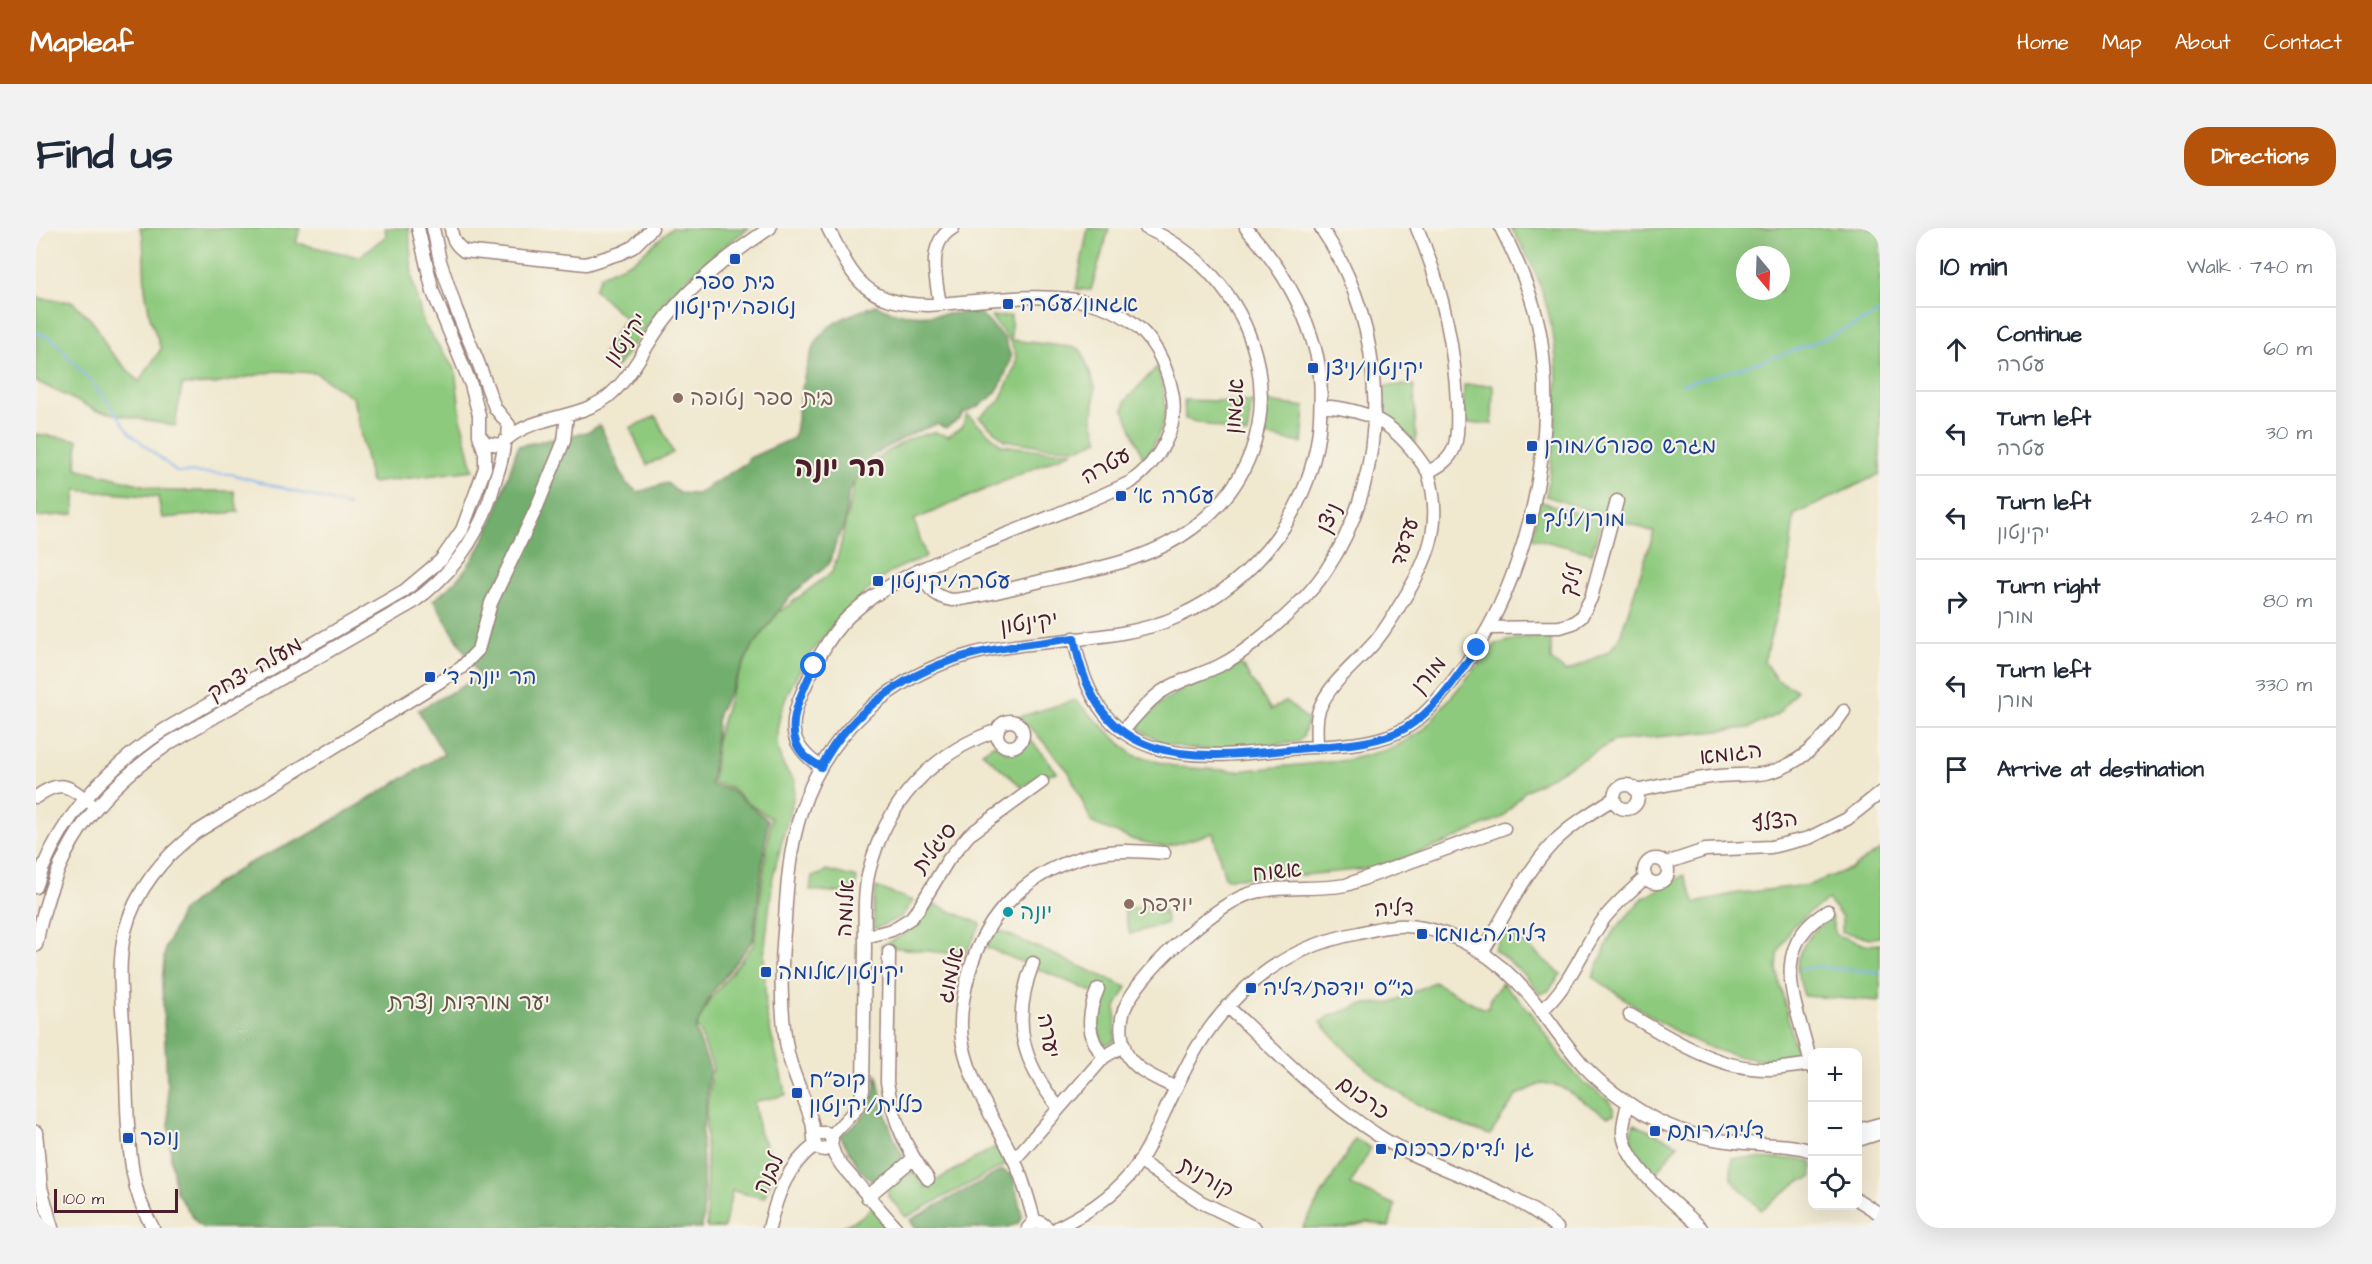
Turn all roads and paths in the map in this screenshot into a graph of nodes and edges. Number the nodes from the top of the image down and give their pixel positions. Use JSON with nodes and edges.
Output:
{"nodes":[{"id":1,"x":418,"y":228,"type":"edge"},
{"id":2,"x":433,"y":228,"type":"edge"},
{"id":3,"x":451,"y":228,"type":"edge"},
{"id":4,"x":652,"y":228,"type":"edge"},
{"id":5,"x":770,"y":228,"type":"edge"},
{"id":6,"x":828,"y":228,"type":"edge"},
{"id":7,"x":953,"y":228,"type":"edge"},
{"id":8,"x":1146,"y":228,"type":"edge"},
{"id":9,"x":1246,"y":228,"type":"edge"},
{"id":10,"x":1321,"y":228,"type":"edge"},
{"id":11,"x":1417,"y":228,"type":"edge"},
{"id":12,"x":1501,"y":228,"type":"edge"},
{"id":13,"x":940,"y":304,"type":"junction"},
{"id":14,"x":1321,"y":406,"type":"junction"},
{"id":15,"x":566,"y":415,"type":"junction"},
{"id":16,"x":1374,"y":417,"type":"junction"},
{"id":17,"x":503,"y":418,"type":"junction"},
{"id":18,"x":480,"y":430,"type":"junction"},
{"id":19,"x":506,"y":440,"type":"junction"},
{"id":20,"x":1428,"y":472,"type":"junction"},
{"id":21,"x":1617,"y":501,"type":"dead end"},
{"id":22,"x":919,"y":570,"type":"junction"},
{"id":23,"x":1488,"y":628,"type":"junction"},
{"id":24,"x":1074,"y":638,"type":"junction"},
{"id":25,"x":1844,"y":711,"type":"dead end"},
{"id":26,"x":998,"y":730,"type":"dead end"},
{"id":27,"x":1123,"y":731,"type":"junction"},
{"id":28,"x":1317,"y":747,"type":"junction"},
{"id":29,"x":821,"y":767,"type":"junction"},
{"id":30,"x":1042,"y":782,"type":"dead end"},
{"id":31,"x":1636,"y":791,"type":"junction"},
{"id":32,"x":1880,"y":793,"type":"edge"},
{"id":33,"x":36,"y":798,"type":"edge"},
{"id":34,"x":85,"y":798,"type":"junction"},
{"id":35,"x":1613,"y":799,"type":"junction"},
{"id":36,"x":96,"y":807,"type":"junction"},
{"id":37,"x":1504,"y":828,"type":"dead end"},
{"id":38,"x":1164,"y":853,"type":"dead end"},
{"id":39,"x":36,"y":887,"type":"edge"},
{"id":40,"x":1827,"y":911,"type":"dead end"},
{"id":41,"x":865,"y":937,"type":"junction"},
{"id":42,"x":36,"y":945,"type":"edge"},
{"id":43,"x":889,"y":952,"type":"dead end"},
{"id":44,"x":1482,"y":953,"type":"junction"},
{"id":45,"x":1033,"y":963,"type":"dead end"},
{"id":46,"x":1098,"y":989,"type":"dead end"},
{"id":47,"x":1227,"y":1006,"type":"junction"},
{"id":48,"x":1541,"y":1011,"type":"junction"},
{"id":49,"x":1630,"y":1015,"type":"dead end"},
{"id":50,"x":1124,"y":1045,"type":"junction"},
{"id":51,"x":1808,"y":1051,"type":"edge"},
{"id":52,"x":1104,"y":1057,"type":"junction"},
{"id":53,"x":1808,"y":1066,"type":"edge"},
{"id":54,"x":1176,"y":1088,"type":"junction"},
{"id":55,"x":1628,"y":1103,"type":"junction"},
{"id":56,"x":1059,"y":1108,"type":"junction"},
{"id":57,"x":1880,"y":1124,"type":"edge"},
{"id":58,"x":1862,"y":1129,"type":"edge"},
{"id":59,"x":36,"y":1132,"type":"edge"},
{"id":60,"x":1880,"y":1133,"type":"edge"},
{"id":61,"x":1862,"y":1138,"type":"edge"},
{"id":62,"x":823,"y":1141,"type":"junction"},
{"id":63,"x":1808,"y":1145,"type":"edge"},
{"id":64,"x":1793,"y":1147,"type":"junction"},
{"id":65,"x":1808,"y":1150,"type":"edge"},
{"id":66,"x":913,"y":1159,"type":"junction"},
{"id":67,"x":1014,"y":1160,"type":"junction"},
{"id":68,"x":1139,"y":1161,"type":"junction"},
{"id":69,"x":928,"y":1179,"type":"dead end"},
{"id":70,"x":867,"y":1197,"type":"junction"},
{"id":71,"x":1862,"y":1203,"type":"edge"},
{"id":72,"x":1880,"y":1214,"type":"edge"},
{"id":73,"x":36,"y":1224,"type":"edge"},
{"id":74,"x":1031,"y":1225,"type":"edge"},
{"id":75,"x":38,"y":1228,"type":"edge"},
{"id":76,"x":52,"y":1228,"type":"edge"},
{"id":77,"x":153,"y":1228,"type":"edge"},
{"id":78,"x":769,"y":1228,"type":"edge"},
{"id":79,"x":896,"y":1228,"type":"edge"},
{"id":80,"x":1048,"y":1228,"type":"edge"},
{"id":81,"x":1057,"y":1228,"type":"edge"},
{"id":82,"x":1255,"y":1228,"type":"edge"},
{"id":83,"x":1557,"y":1228,"type":"edge"},
{"id":84,"x":1701,"y":1228,"type":"edge"}],
"edges":[{"from":1,"to":18,"type":"street","name":"מעלה יצחק"},
{"from":2,"to":17,"type":"street"},
{"from":3,"to":4,"type":"street"},
{"from":5,"to":15,"type":"street","name":"יקינטון"},
{"from":6,"to":13,"type":"street","name":"עטרה"},
{"from":7,"to":13,"type":"street"},
{"from":8,"to":22,"type":"street","name":"אגמון"},
{"from":9,"to":14,"type":"street","name":"יקינטון"},
{"from":10,"to":16,"type":"street","name":"ניצן"},
{"from":11,"to":20,"type":"street"},
{"from":12,"to":23,"type":"street","name":"מורן"},
{"from":13,"to":22,"type":"street","name":"עטרה"},
{"from":14,"to":16,"type":"street"},
{"from":14,"to":24,"type":"street","name":"יקינטון"},
{"from":15,"to":17,"type":"street","name":"יקינטון"},
{"from":15,"to":19,"type":"street","name":"יקינטון"},
{"from":15,"to":77,"type":"street"},
{"from":16,"to":20,"type":"street"},
{"from":16,"to":27,"type":"street","name":"ניצן"},
{"from":17,"to":18,"type":"street"},
{"from":17,"to":19,"type":"street"},
{"from":18,"to":19,"type":"street"},
{"from":18,"to":34,"type":"street","name":"מעלה יצחק"},
{"from":19,"to":36,"type":"street","name":"מעלה יצחק"},
{"from":20,"to":28,"type":"street","name":"עדעד"},
{"from":21,"to":23,"type":"street","name":"לילך"},
{"from":22,"to":29,"type":"street","name":"עטרה"},
{"from":23,"to":28,"type":"street","name":"מורן"},
{"from":24,"to":27,"type":"street","name":"מורן"},
{"from":24,"to":29,"type":"street","name":"יקינטון"},
{"from":25,"to":31,"type":"street","name":"הגומא"},
{"from":26,"to":41,"type":"street","name":"אלומה"},
{"from":27,"to":28,"type":"street","name":"מורן"},
{"from":29,"to":62,"type":"street","name":"יקינטון"},
{"from":30,"to":41,"type":"street","name":"סיגלית"},
{"from":31,"to":35,"type":"street"},
{"from":31,"to":35,"type":"street"},
{"from":32,"to":48,"type":"street","name":"הצלף"},
{"from":33,"to":34,"type":"street"},
{"from":34,"to":36,"type":"street"},
{"from":34,"to":39,"type":"street","name":"מעלה יצחק"},
{"from":35,"to":44,"type":"street"},
{"from":36,"to":42,"type":"street","name":"מעלה יצחק"},
{"from":37,"to":50,"type":"street","name":"אשוח"},
{"from":38,"to":67,"type":"street","name":"אלמוג"},
{"from":40,"to":51,"type":"street"},
{"from":41,"to":62,"type":"street","name":"אלומה"},
{"from":43,"to":66,"type":"street"},
{"from":44,"to":47,"type":"street","name":"דליה"},
{"from":44,"to":48,"type":"street","name":"דליה"},
{"from":45,"to":56,"type":"street","name":"יערה"},
{"from":46,"to":52,"type":"street"},
{"from":47,"to":54,"type":"street","name":"דליה"},
{"from":47,"to":83,"type":"street","name":"כרכום"},
{"from":48,"to":55,"type":"street","name":"דליה"},
{"from":49,"to":53,"type":"street"},
{"from":50,"to":52,"type":"street"},
{"from":50,"to":54,"type":"street"},
{"from":52,"to":56,"type":"street"},
{"from":54,"to":68,"type":"street","name":"דליה"},
{"from":55,"to":64,"type":"street","name":"דליה"},
{"from":55,"to":84,"type":"street"},
{"from":56,"to":67,"type":"street"},
{"from":57,"to":58,"type":"street"},
{"from":59,"to":76,"type":"street"},
{"from":60,"to":61,"type":"street"},
{"from":62,"to":70,"type":"street"},
{"from":62,"to":78,"type":"street","name":"לבנה"},
{"from":63,"to":64,"type":"street","name":"דליה"},
{"from":64,"to":65,"type":"street","name":"דליה"},
{"from":66,"to":69,"type":"street"},
{"from":66,"to":70,"type":"street"},
{"from":67,"to":74,"type":"street","name":"אלמוג"},
{"from":68,"to":81,"type":"street","name":"דליה"},
{"from":68,"to":82,"type":"street","name":"קורנית"},
{"from":70,"to":79,"type":"street"},
{"from":71,"to":72,"type":"street"},
{"from":73,"to":75,"type":"street"},
{"from":74,"to":80,"type":"street"}]}
